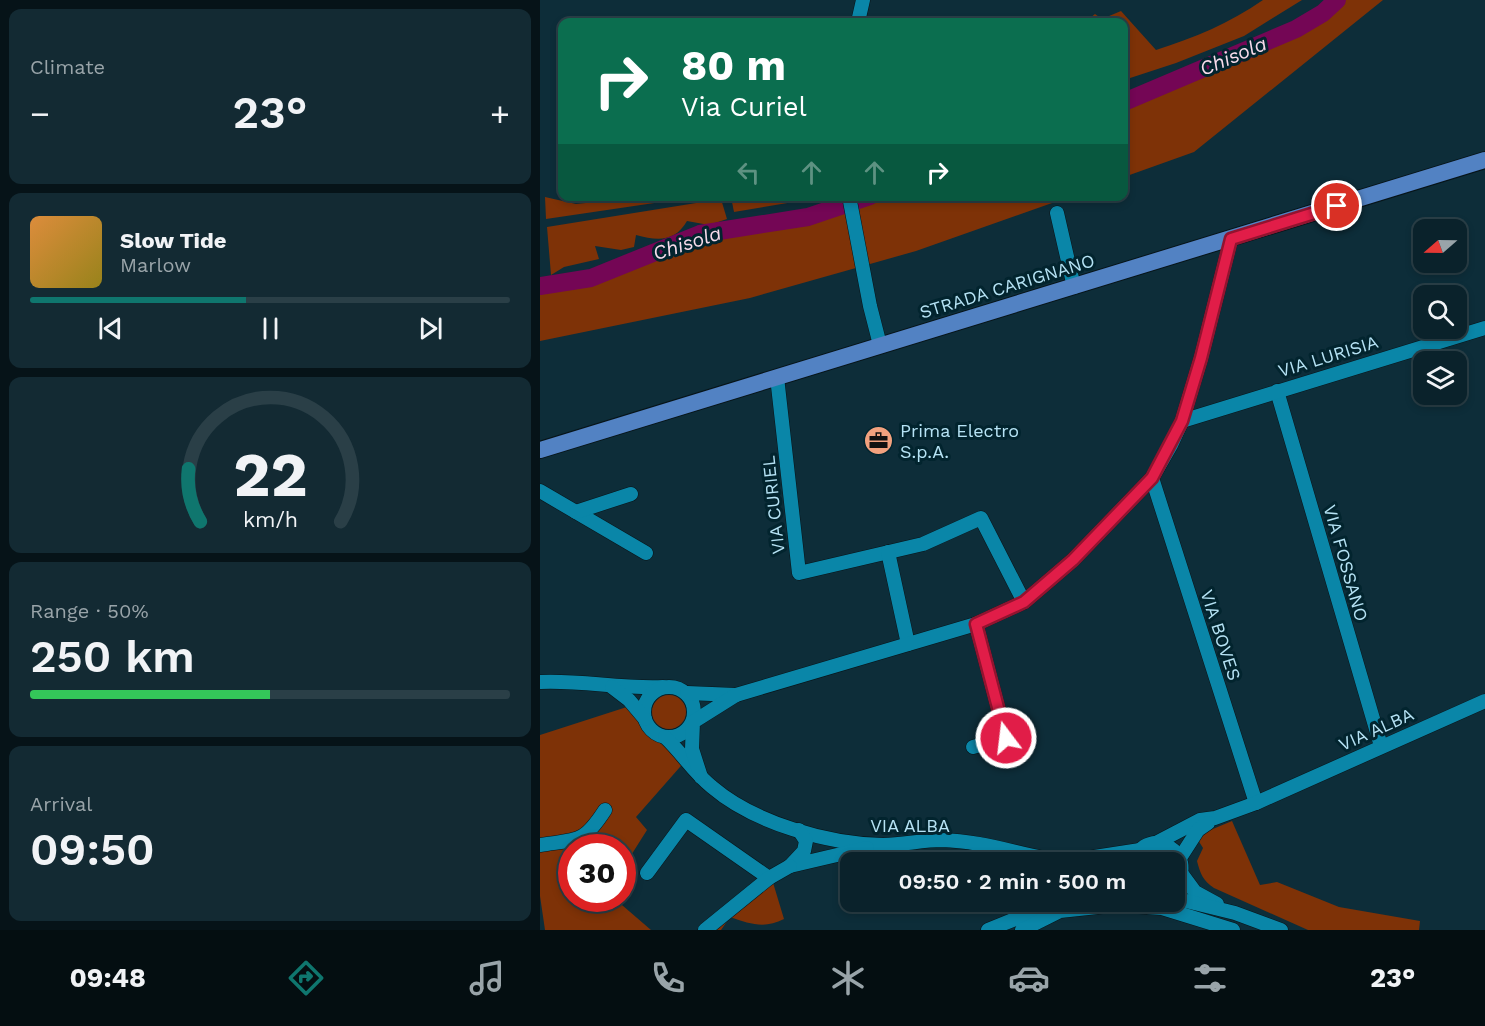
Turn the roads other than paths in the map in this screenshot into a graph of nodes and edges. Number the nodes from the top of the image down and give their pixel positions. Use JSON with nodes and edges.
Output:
{"nodes":[{"id":1,"x":863,"y":0,"type":"edge"},
{"id":2,"x":859,"y":18,"type":"edge"},
{"id":3,"x":1485,"y":160,"type":"edge"},
{"id":4,"x":850,"y":201,"type":"edge"},
{"id":5,"x":1057,"y":213,"type":"dead end"},
{"id":6,"x":1231,"y":239,"type":"junction"},
{"id":7,"x":1074,"y":287,"type":"junction"},
{"id":8,"x":1485,"y":328,"type":"edge"},
{"id":9,"x":880,"y":345,"type":"junction"},
{"id":10,"x":777,"y":377,"type":"junction"},
{"id":11,"x":1277,"y":391,"type":"junction"},
{"id":12,"x":1182,"y":421,"type":"junction"},
{"id":13,"x":540,"y":450,"type":"edge"},
{"id":14,"x":1152,"y":478,"type":"junction"},
{"id":15,"x":540,"y":491,"type":"edge"},
{"id":16,"x":631,"y":494,"type":"dead end"},
{"id":17,"x":576,"y":512,"type":"junction"},
{"id":18,"x":888,"y":552,"type":"junction"},
{"id":19,"x":646,"y":553,"type":"dead end"},
{"id":20,"x":1024,"y":602,"type":"junction"},
{"id":21,"x":976,"y":624,"type":"junction"},
{"id":22,"x":908,"y":644,"type":"junction"},
{"id":23,"x":540,"y":681,"type":"edge"},
{"id":24,"x":612,"y":687,"type":"junction"},
{"id":25,"x":665,"y":687,"type":"junction"},
{"id":26,"x":687,"y":693,"type":"junction"},
{"id":27,"x":736,"y":695,"type":"junction"},
{"id":28,"x":1485,"y":701,"type":"edge"},
{"id":29,"x":645,"y":719,"type":"junction"},
{"id":30,"x":693,"y":722,"type":"junction"},
{"id":31,"x":665,"y":737,"type":"junction"},
{"id":32,"x":1381,"y":746,"type":"junction"},
{"id":33,"x":973,"y":747,"type":"dead end"},
{"id":34,"x":701,"y":777,"type":"junction"},
{"id":35,"x":1256,"y":803,"type":"junction"},
{"id":36,"x":604,"y":810,"type":"dead end"},
{"id":37,"x":1215,"y":818,"type":"junction"},
{"id":38,"x":799,"y":830,"type":"junction"},
{"id":39,"x":825,"y":840,"type":"junction"},
{"id":40,"x":1156,"y":843,"type":"junction"},
{"id":41,"x":540,"y":845,"type":"edge"},
{"id":42,"x":883,"y":845,"type":"junction"},
{"id":43,"x":1018,"y":852,"type":"edge"},
{"id":44,"x":1144,"y":852,"type":"edge"},
{"id":45,"x":1175,"y":852,"type":"edge"},
{"id":46,"x":1184,"y":852,"type":"edge"},
{"id":47,"x":820,"y":859,"type":"junction"},
{"id":48,"x":789,"y":866,"type":"junction"},
{"id":49,"x":647,"y":873,"type":"dead end"},
{"id":50,"x":769,"y":878,"type":"junction"},
{"id":51,"x":1185,"y":884,"type":"edge"},
{"id":52,"x":1185,"y":901,"type":"edge"},
{"id":53,"x":1032,"y":912,"type":"edge"},
{"id":54,"x":1235,"y":913,"type":"junction"},
{"id":55,"x":705,"y":930,"type":"edge"},
{"id":56,"x":988,"y":930,"type":"edge"},
{"id":57,"x":1022,"y":930,"type":"edge"},
{"id":58,"x":1233,"y":930,"type":"edge"},
{"id":59,"x":1281,"y":930,"type":"edge"}],
"edges":[{"from":1,"to":2,"type":"street"},
{"from":3,"to":6,"type":"main road","name":"STRADA CARIGNANO"},
{"from":4,"to":9,"type":"street"},
{"from":5,"to":7,"type":"street"},
{"from":6,"to":7,"type":"main road","name":"STRADA CARIGNANO"},
{"from":6,"to":12,"type":"street"},
{"from":7,"to":9,"type":"main road","name":"STRADA CARIGNANO"},
{"from":8,"to":11,"type":"street","name":"VIA LURISIA"},
{"from":9,"to":10,"type":"main road","name":"STRADA CARIGNANO"},
{"from":10,"to":13,"type":"main road","name":"STRADA CARIGNANO"},
{"from":10,"to":18,"type":"street","name":"VIA CURIEL"},
{"from":11,"to":12,"type":"street","name":"VIA LURISIA"},
{"from":11,"to":32,"type":"street","name":"VIA FOSSANO"},
{"from":12,"to":14,"type":"street"},
{"from":14,"to":20,"type":"street"},
{"from":14,"to":35,"type":"street","name":"VIA BOVES"},
{"from":15,"to":17,"type":"street"},
{"from":16,"to":17,"type":"street"},
{"from":17,"to":19,"type":"street"},
{"from":18,"to":20,"type":"street","name":"VIA CURIEL"},
{"from":18,"to":22,"type":"street"},
{"from":20,"to":21,"type":"street"},
{"from":21,"to":22,"type":"street"},
{"from":21,"to":33,"type":"street"},
{"from":22,"to":27,"type":"street"},
{"from":23,"to":24,"type":"street"},
{"from":24,"to":25,"type":"street"},
{"from":24,"to":29,"type":"street"},
{"from":25,"to":26,"type":"street"},
{"from":25,"to":29,"type":"street"},
{"from":26,"to":27,"type":"street"},
{"from":26,"to":30,"type":"street"},
{"from":27,"to":30,"type":"street"},
{"from":28,"to":32,"type":"street","name":"VIA ALBA"},
{"from":29,"to":31,"type":"street"},
{"from":30,"to":31,"type":"street"},
{"from":30,"to":34,"type":"street"},
{"from":31,"to":34,"type":"street","name":"VIA ALBA"},
{"from":32,"to":35,"type":"street","name":"VIA ALBA"},
{"from":34,"to":38,"type":"street","name":"VIA ALBA"},
{"from":35,"to":37,"type":"street","name":"VIA ALBA"},
{"from":36,"to":41,"type":"street"},
{"from":37,"to":40,"type":"street","name":"VIA ALBA"},
{"from":37,"to":46,"type":"street","name":"VIA ALBA"},
{"from":38,"to":39,"type":"street","name":"VIA ALBA"},
{"from":38,"to":48,"type":"street"},
{"from":39,"to":42,"type":"street","name":"VIA ALBA"},
{"from":39,"to":47,"type":"street"},
{"from":40,"to":44,"type":"street","name":"VIA ALBA"},
{"from":40,"to":45,"type":"street"},
{"from":42,"to":43,"type":"street","name":"VIA ALBA"},
{"from":42,"to":47,"type":"street"},
{"from":47,"to":48,"type":"street"},
{"from":48,"to":50,"type":"street"},
{"from":49,"to":50,"type":"street"},
{"from":50,"to":55,"type":"street"},
{"from":51,"to":54,"type":"street"},
{"from":52,"to":54,"type":"street"},
{"from":53,"to":56,"type":"street"},
{"from":54,"to":59,"type":"street"},
{"from":57,"to":58,"type":"street"}]}
